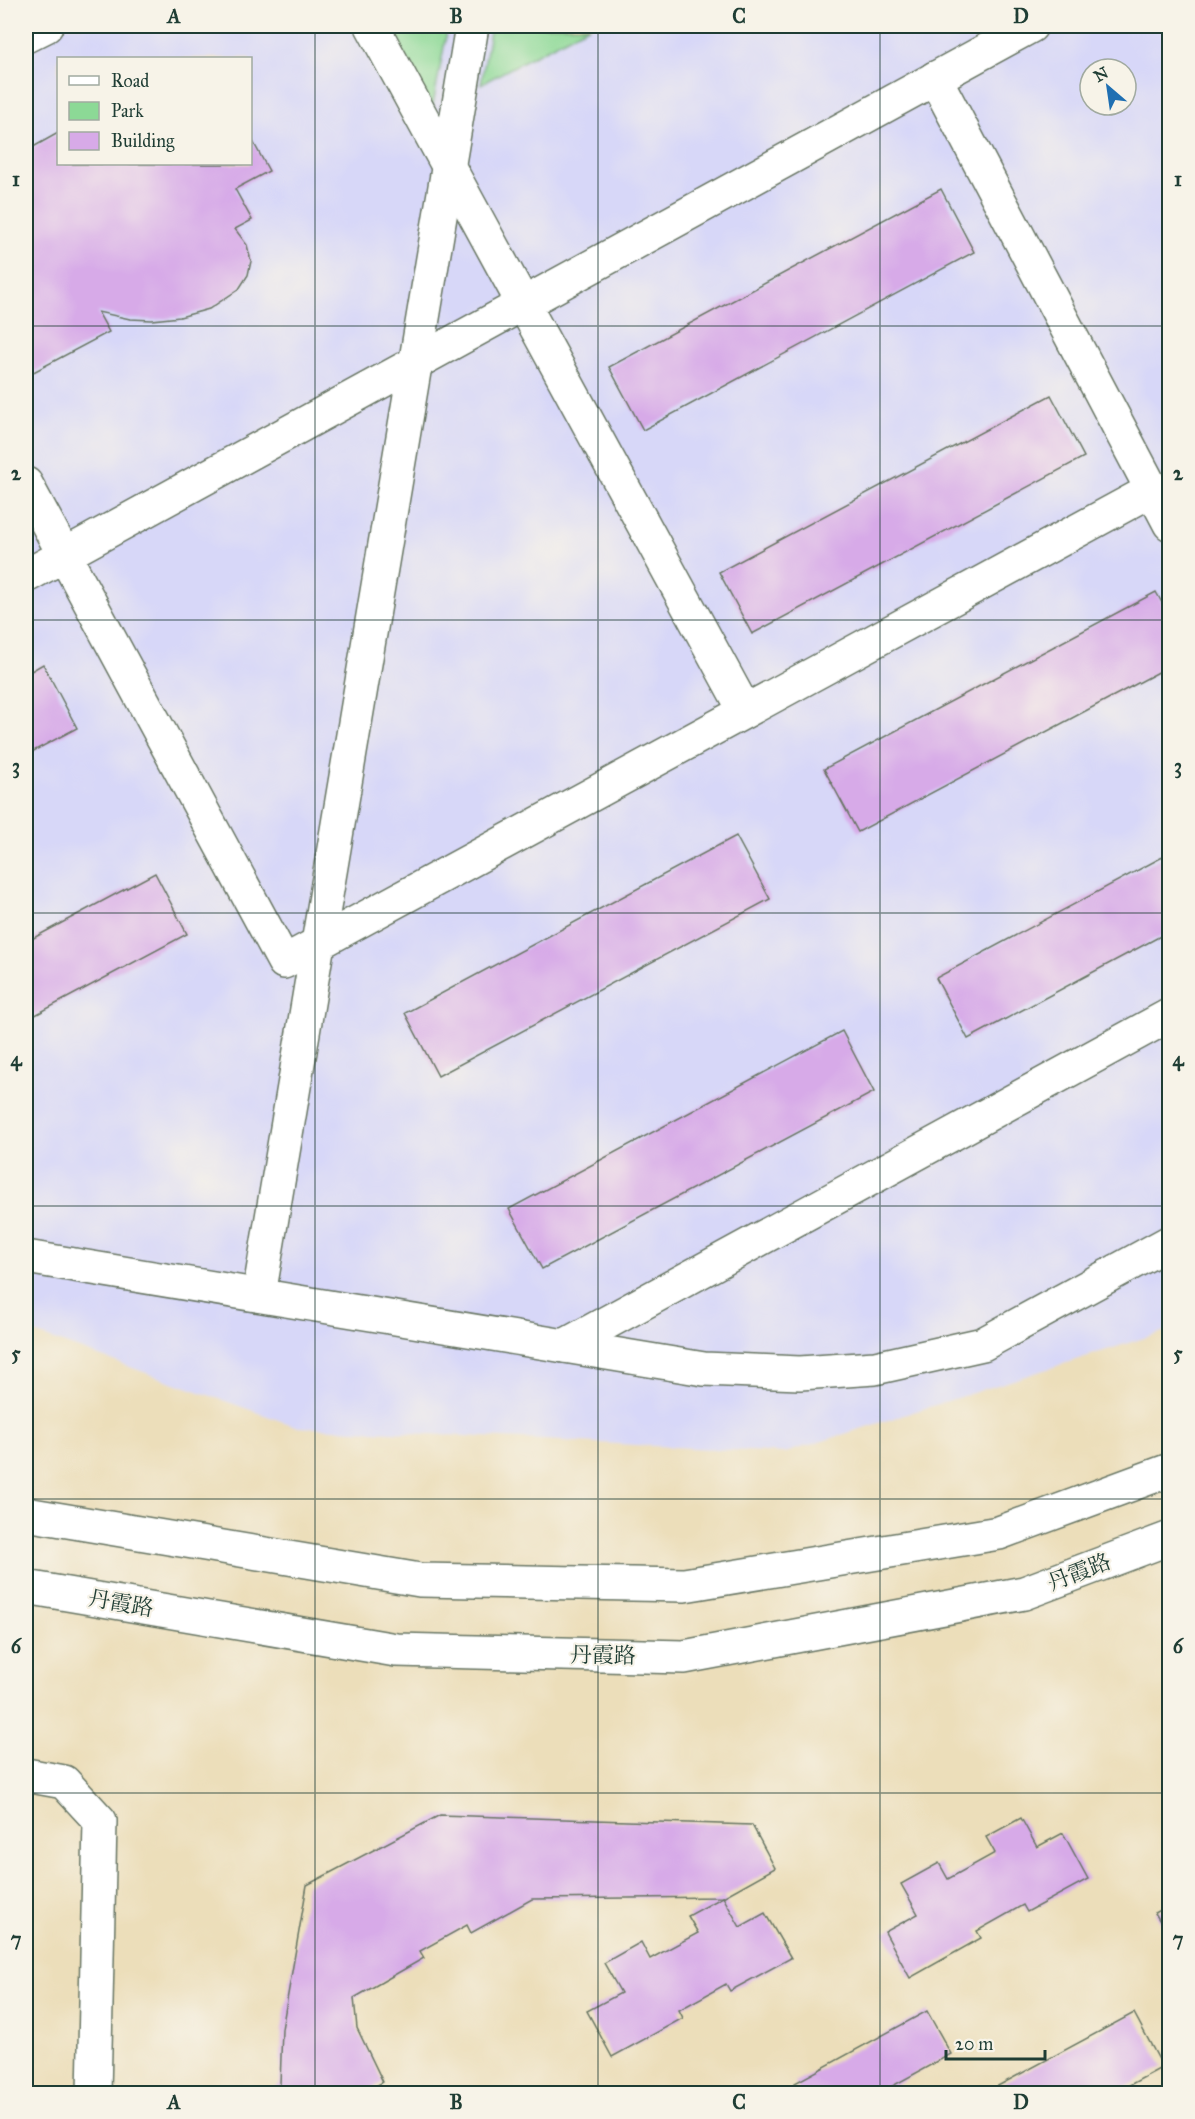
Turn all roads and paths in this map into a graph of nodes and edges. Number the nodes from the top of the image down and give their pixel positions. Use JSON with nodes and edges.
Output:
{"nodes":[{"id":1,"x":46,"y":26,"type":"edge"},
{"id":2,"x":372,"y":26,"type":"edge"},
{"id":3,"x":472,"y":26,"type":"edge"},
{"id":4,"x":1031,"y":26,"type":"edge"},
{"id":5,"x":26,"y":36,"type":"edge"},
{"id":6,"x":935,"y":78,"type":"junction"},
{"id":7,"x":448,"y":166,"type":"junction"},
{"id":8,"x":524,"y":304,"type":"junction"},
{"id":9,"x":415,"y":362,"type":"junction"},
{"id":10,"x":26,"y":483,"type":"edge"},
{"id":11,"x":1152,"y":490,"type":"junction"},
{"id":12,"x":1170,"y":524,"type":"edge"},
{"id":13,"x":64,"y":555,"type":"junction"},
{"id":14,"x":26,"y":576,"type":"edge"},
{"id":15,"x":746,"y":711,"type":"junction"},
{"id":16,"x":319,"y":943,"type":"junction"},
{"id":17,"x":1170,"y":1015,"type":"edge"},
{"id":18,"x":1170,"y":1242,"type":"edge"},
{"id":19,"x":26,"y":1257,"type":"edge"},
{"id":20,"x":259,"y":1295,"type":"junction"},
{"id":21,"x":564,"y":1346,"type":"junction"},
{"id":22,"x":1170,"y":1470,"type":"edge"},
{"id":23,"x":26,"y":1514,"type":"edge"},
{"id":24,"x":1170,"y":1538,"type":"edge"},
{"id":25,"x":26,"y":1587,"type":"edge"},
{"id":26,"x":26,"y":1775,"type":"edge"},
{"id":27,"x":94,"y":2094,"type":"edge"}],
"edges":[{"from":1,"to":5,"type":"main road"},
{"from":2,"to":7,"type":"main road"},
{"from":3,"to":7,"type":"main road"},
{"from":4,"to":6,"type":"main road"},
{"from":6,"to":8,"type":"main road"},
{"from":6,"to":11,"type":"main road"},
{"from":7,"to":8,"type":"main road"},
{"from":7,"to":9,"type":"main road"},
{"from":8,"to":9,"type":"main road"},
{"from":8,"to":15,"type":"main road"},
{"from":9,"to":13,"type":"main road"},
{"from":9,"to":16,"type":"main road"},
{"from":10,"to":13,"type":"main road"},
{"from":11,"to":12,"type":"main road"},
{"from":11,"to":15,"type":"main road"},
{"from":13,"to":14,"type":"main road"},
{"from":13,"to":16,"type":"main road"},
{"from":15,"to":16,"type":"main road"},
{"from":16,"to":20,"type":"main road"},
{"from":17,"to":21,"type":"main road"},
{"from":18,"to":21,"type":"main road"},
{"from":19,"to":20,"type":"main road"},
{"from":20,"to":21,"type":"main road"},
{"from":22,"to":23,"type":"main road"},
{"from":24,"to":25,"type":"main road","name":"丹霞路"},
{"from":26,"to":27,"type":"main road"}]}
